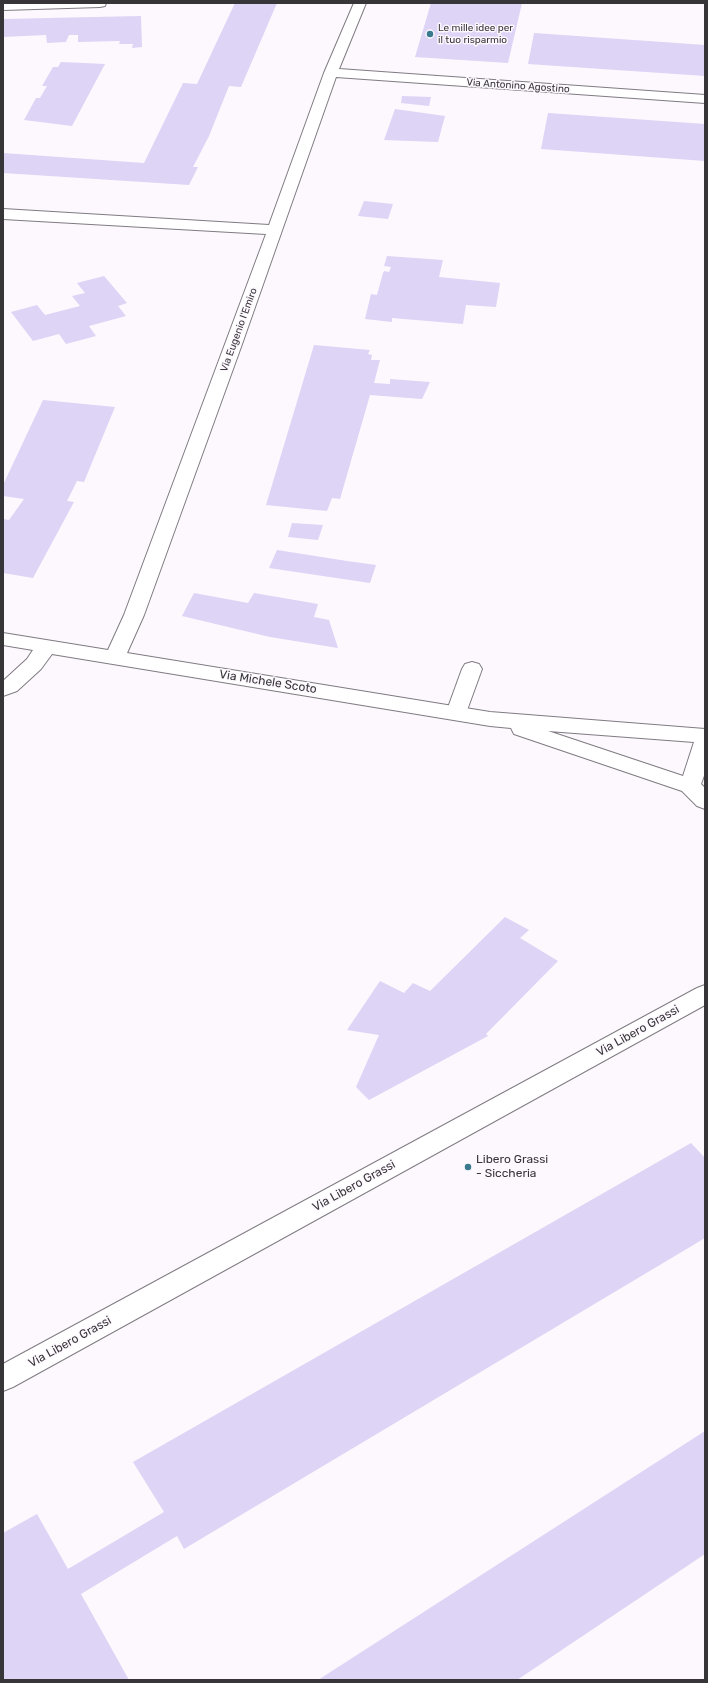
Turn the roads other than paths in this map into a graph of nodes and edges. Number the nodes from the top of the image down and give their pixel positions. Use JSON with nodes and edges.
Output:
{"nodes":[{"id":1,"x":100,"y":3,"type":"edge"},
{"id":2,"x":360,"y":3,"type":"edge"},
{"id":3,"x":3,"y":6,"type":"edge"},
{"id":4,"x":331,"y":73,"type":"junction"},
{"id":5,"x":705,"y":99,"type":"edge"},
{"id":6,"x":3,"y":214,"type":"edge"},
{"id":7,"x":275,"y":230,"type":"junction"},
{"id":8,"x":3,"y":639,"type":"edge"},
{"id":9,"x":47,"y":646,"type":"junction"},
{"id":10,"x":115,"y":656,"type":"junction"},
{"id":11,"x":472,"y":669,"type":"dead end"},
{"id":12,"x":3,"y":689,"type":"edge"},
{"id":13,"x":456,"y":712,"type":"junction"},
{"id":14,"x":490,"y":719,"type":"junction"},
{"id":15,"x":705,"y":736,"type":"edge"},
{"id":16,"x":705,"y":742,"type":"edge"},
{"id":17,"x":690,"y":786,"type":"junction"},
{"id":18,"x":705,"y":801,"type":"edge"},
{"id":19,"x":705,"y":994,"type":"edge"},
{"id":20,"x":3,"y":1378,"type":"edge"}],
"edges":[{"from":1,"to":3,"type":"street"},
{"from":2,"to":4,"type":"street","name":"Via Eugenio l'Emiro"},
{"from":4,"to":5,"type":"street","name":"Via Antonino Agostino"},
{"from":4,"to":7,"type":"street","name":"Via Eugenio l'Emiro"},
{"from":6,"to":7,"type":"street"},
{"from":7,"to":10,"type":"street","name":"Via Eugenio l'Emiro"},
{"from":8,"to":9,"type":"street","name":"Via Michele Scoto"},
{"from":9,"to":10,"type":"street","name":"Via Michele Scoto"},
{"from":9,"to":12,"type":"street"},
{"from":10,"to":13,"type":"street","name":"Via Michele Scoto"},
{"from":11,"to":13,"type":"street"},
{"from":13,"to":14,"type":"street","name":"Via Michele Scoto"},
{"from":14,"to":15,"type":"street"},
{"from":14,"to":17,"type":"street"},
{"from":16,"to":17,"type":"street"},
{"from":17,"to":18,"type":"street"},
{"from":19,"to":20,"type":"street","name":"Via Libero Grassi"}]}
